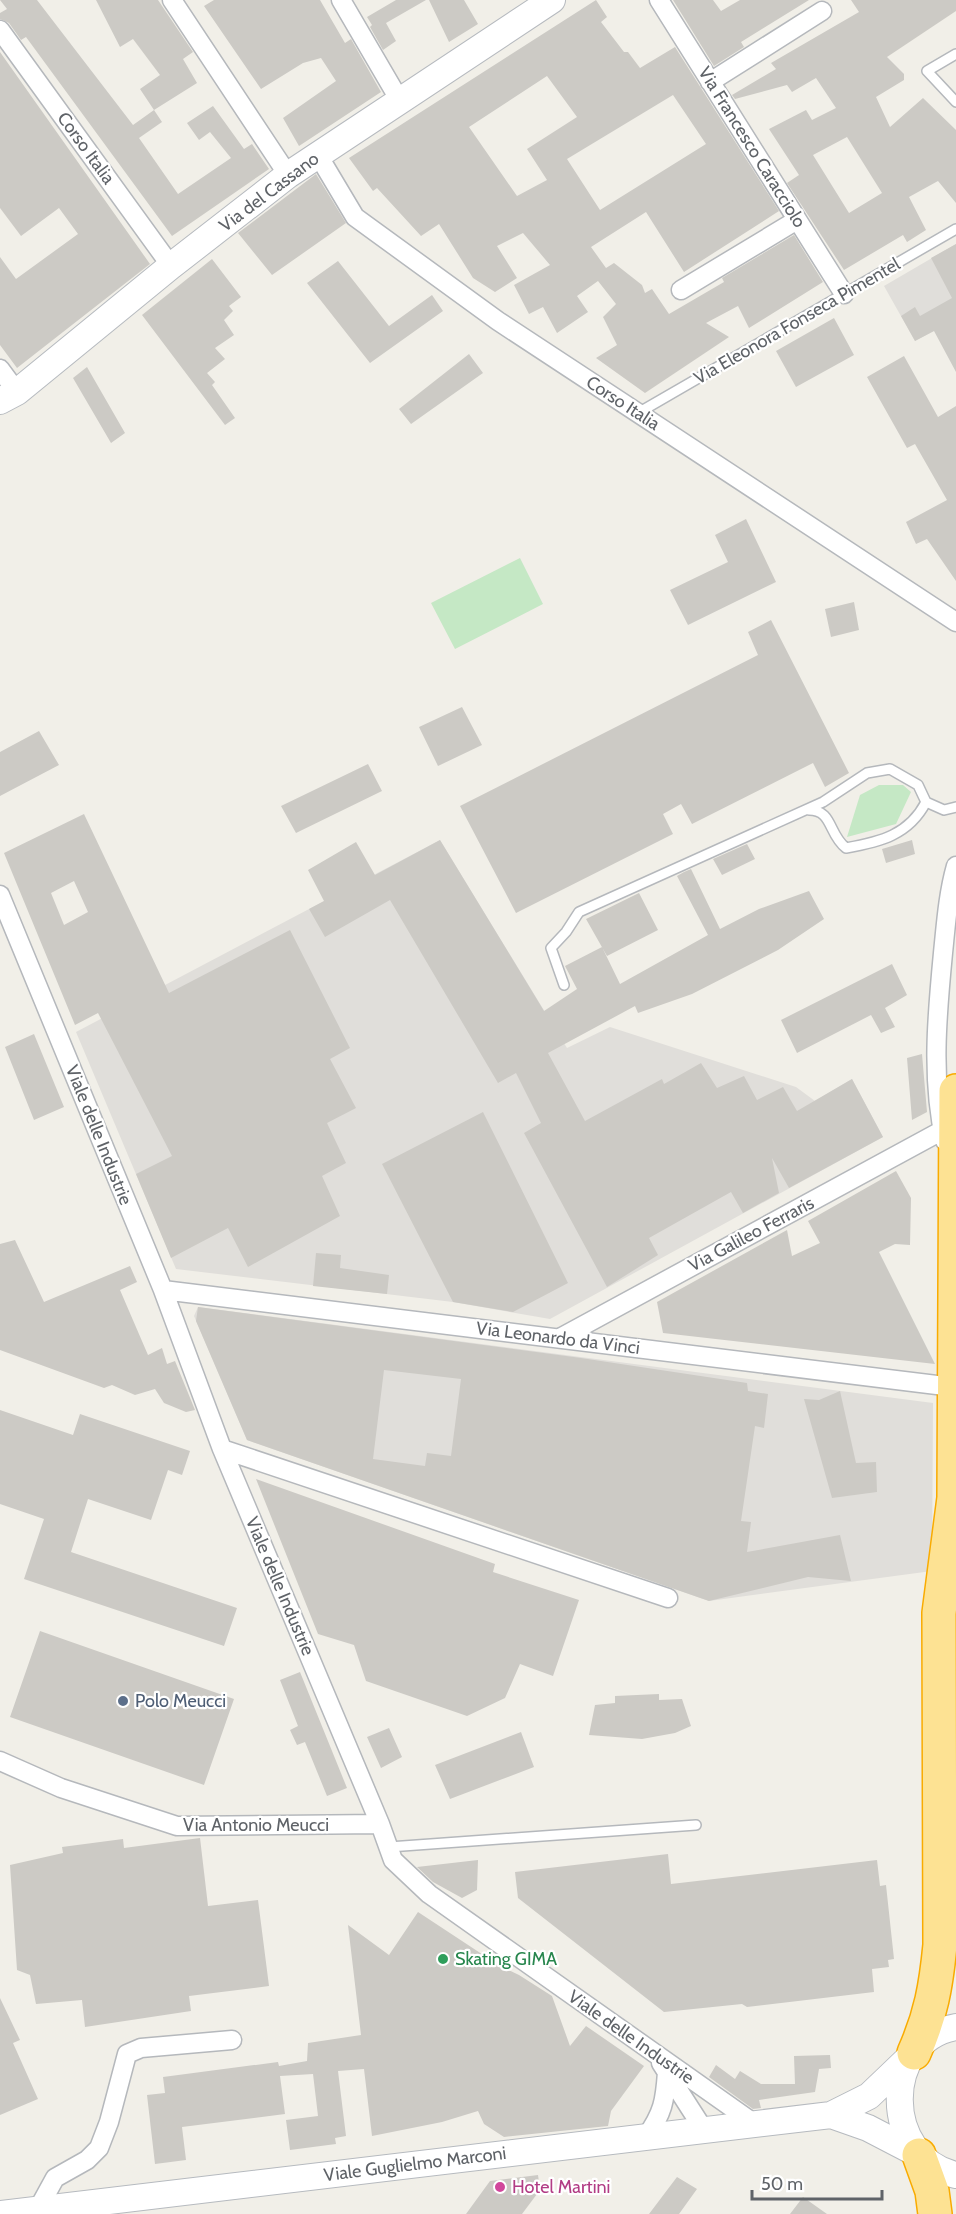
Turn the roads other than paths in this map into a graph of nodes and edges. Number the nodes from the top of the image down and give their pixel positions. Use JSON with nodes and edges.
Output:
{"nodes":[{"id":1,"x":172,"y":0,"type":"edge"},
{"id":2,"x":340,"y":0,"type":"edge"},
{"id":3,"x":552,"y":0,"type":"edge"},
{"id":4,"x":659,"y":0,"type":"edge"},
{"id":5,"x":822,"y":11,"type":"dead end"},
{"id":6,"x":0,"y":30,"type":"edge"},
{"id":7,"x":956,"y":54,"type":"edge"},
{"id":8,"x":710,"y":82,"type":"junction"},
{"id":9,"x":400,"y":100,"type":"junction"},
{"id":10,"x":956,"y":102,"type":"edge"},
{"id":11,"x":318,"y":155,"type":"junction"},
{"id":12,"x":288,"y":176,"type":"junction"},
{"id":13,"x":797,"y":220,"type":"junction"},
{"id":14,"x":956,"y":229,"type":"edge"},
{"id":15,"x":171,"y":266,"type":"junction"},
{"id":16,"x":681,"y":290,"type":"dead end"},
{"id":17,"x":844,"y":294,"type":"junction"},
{"id":18,"x":0,"y":369,"type":"edge"},
{"id":19,"x":8,"y":397,"type":"edge"},
{"id":20,"x":638,"y":413,"type":"junction"},
{"id":21,"x":948,"y":611,"type":"edge"},
{"id":22,"x":956,"y":622,"type":"edge"},
{"id":23,"x":926,"y":802,"type":"junction"},
{"id":24,"x":956,"y":807,"type":"edge"},
{"id":25,"x":807,"y":810,"type":"junction"},
{"id":26,"x":956,"y":866,"type":"edge"},
{"id":27,"x":0,"y":895,"type":"edge"},
{"id":28,"x":564,"y":985,"type":"dead end"},
{"id":29,"x":956,"y":1091,"type":"edge"},
{"id":30,"x":943,"y":1130,"type":"junction"},
{"id":31,"x":954,"y":1179,"type":"junction"},
{"id":32,"x":163,"y":1290,"type":"junction"},
{"id":33,"x":560,"y":1338,"type":"junction"},
{"id":34,"x":953,"y":1387,"type":"junction"},
{"id":35,"x":222,"y":1449,"type":"junction"},
{"id":36,"x":954,"y":1498,"type":"junction"},
{"id":37,"x":668,"y":1598,"type":"dead end"},
{"id":38,"x":0,"y":1761,"type":"edge"},
{"id":39,"x":956,"y":1783,"type":"edge"},
{"id":40,"x":381,"y":1824,"type":"junction"},
{"id":41,"x":696,"y":1825,"type":"dead end"},
{"id":42,"x":389,"y":1847,"type":"junction"},
{"id":43,"x":956,"y":2027,"type":"edge"},
{"id":44,"x":232,"y":2040,"type":"dead end"},
{"id":45,"x":914,"y":2053,"type":"junction"},
{"id":46,"x":656,"y":2054,"type":"junction"},
{"id":47,"x":667,"y":2072,"type":"junction"},
{"id":48,"x":831,"y":2115,"type":"junction"},
{"id":49,"x":755,"y":2124,"type":"junction"},
{"id":50,"x":704,"y":2130,"type":"junction"},
{"id":51,"x":646,"y":2137,"type":"junction"},
{"id":52,"x":919,"y":2155,"type":"junction"},
{"id":53,"x":956,"y":2175,"type":"edge"},
{"id":54,"x":38,"y":2209,"type":"junction"},
{"id":55,"x":0,"y":2214,"type":"edge"},
{"id":56,"x":935,"y":2214,"type":"edge"}],
"edges":[{"from":1,"to":12,"type":"street"},
{"from":2,"to":9,"type":"street"},
{"from":3,"to":9,"type":"street","name":"Via del Cassano"},
{"from":4,"to":8,"type":"street","name":"Via Francesco Caracciolo"},
{"from":5,"to":8,"type":"street"},
{"from":6,"to":15,"type":"street","name":"Corso Italia"},
{"from":7,"to":10,"type":"lane"},
{"from":8,"to":13,"type":"street","name":"Via Francesco Caracciolo"},
{"from":9,"to":11,"type":"street","name":"Via del Cassano"},
{"from":11,"to":12,"type":"street","name":"Via del Cassano"},
{"from":11,"to":20,"type":"street","name":"Corso Italia"},
{"from":12,"to":15,"type":"street","name":"Via del Cassano"},
{"from":13,"to":16,"type":"street"},
{"from":13,"to":17,"type":"street","name":"Via Francesco Caracciolo"},
{"from":14,"to":17,"type":"lane","name":"Via Eleonora Fonseca Pimentel"},
{"from":15,"to":19,"type":"street","name":"Via del Cassano"},
{"from":17,"to":20,"type":"lane","name":"Via Eleonora Fonseca Pimentel"},
{"from":18,"to":19,"type":"street"},
{"from":20,"to":21,"type":"street","name":"Corso Italia"},
{"from":21,"to":22,"type":"street","name":"Corso Italia"},
{"from":23,"to":24,"type":"lane"},
{"from":23,"to":25,"type":"lane"},
{"from":23,"to":25,"type":"lane"},
{"from":25,"to":28,"type":"lane"},
{"from":26,"to":30,"type":"street"},
{"from":27,"to":32,"type":"street","name":"Viale delle Industrie"},
{"from":29,"to":31,"type":"highway"},
{"from":30,"to":31,"type":"street"},
{"from":30,"to":33,"type":"street","name":"Via Galileo Ferraris"},
{"from":31,"to":34,"type":"highway"},
{"from":32,"to":33,"type":"street","name":"Via Leonardo da Vinci"},
{"from":32,"to":35,"type":"street","name":"Viale delle Industrie"},
{"from":33,"to":34,"type":"street","name":"Via Leonardo da Vinci"},
{"from":34,"to":36,"type":"highway"},
{"from":35,"to":37,"type":"street"},
{"from":35,"to":40,"type":"street","name":"Viale delle Industrie"},
{"from":36,"to":39,"type":"highway"},
{"from":36,"to":45,"type":"highway"},
{"from":38,"to":40,"type":"street","name":"Via Antonio Meucci"},
{"from":40,"to":42,"type":"street","name":"Viale delle Industrie"},
{"from":41,"to":42,"type":"lane"},
{"from":42,"to":46,"type":"street","name":"Viale delle Industrie"},
{"from":43,"to":45,"type":"street","name":"Viale Guglielmo Marconi"},
{"from":44,"to":54,"type":"street"},
{"from":45,"to":48,"type":"street","name":"Viale Guglielmo Marconi"},
{"from":45,"to":52,"type":"street"},
{"from":46,"to":47,"type":"street"},
{"from":46,"to":49,"type":"street","name":"Viale delle Industrie"},
{"from":47,"to":50,"type":"street"},
{"from":47,"to":51,"type":"street"},
{"from":48,"to":49,"type":"street","name":"Viale Guglielmo Marconi"},
{"from":48,"to":52,"type":"street","name":"Viale Guglielmo Marconi"},
{"from":49,"to":50,"type":"street","name":"Viale Guglielmo Marconi"},
{"from":50,"to":51,"type":"street","name":"Viale Guglielmo Marconi"},
{"from":51,"to":54,"type":"street","name":"Viale Guglielmo Marconi"},
{"from":52,"to":53,"type":"street","name":"Viale Guglielmo Marconi"},
{"from":52,"to":56,"type":"highway"},
{"from":54,"to":55,"type":"street","name":"Viale Guglielmo Marconi"}]}
